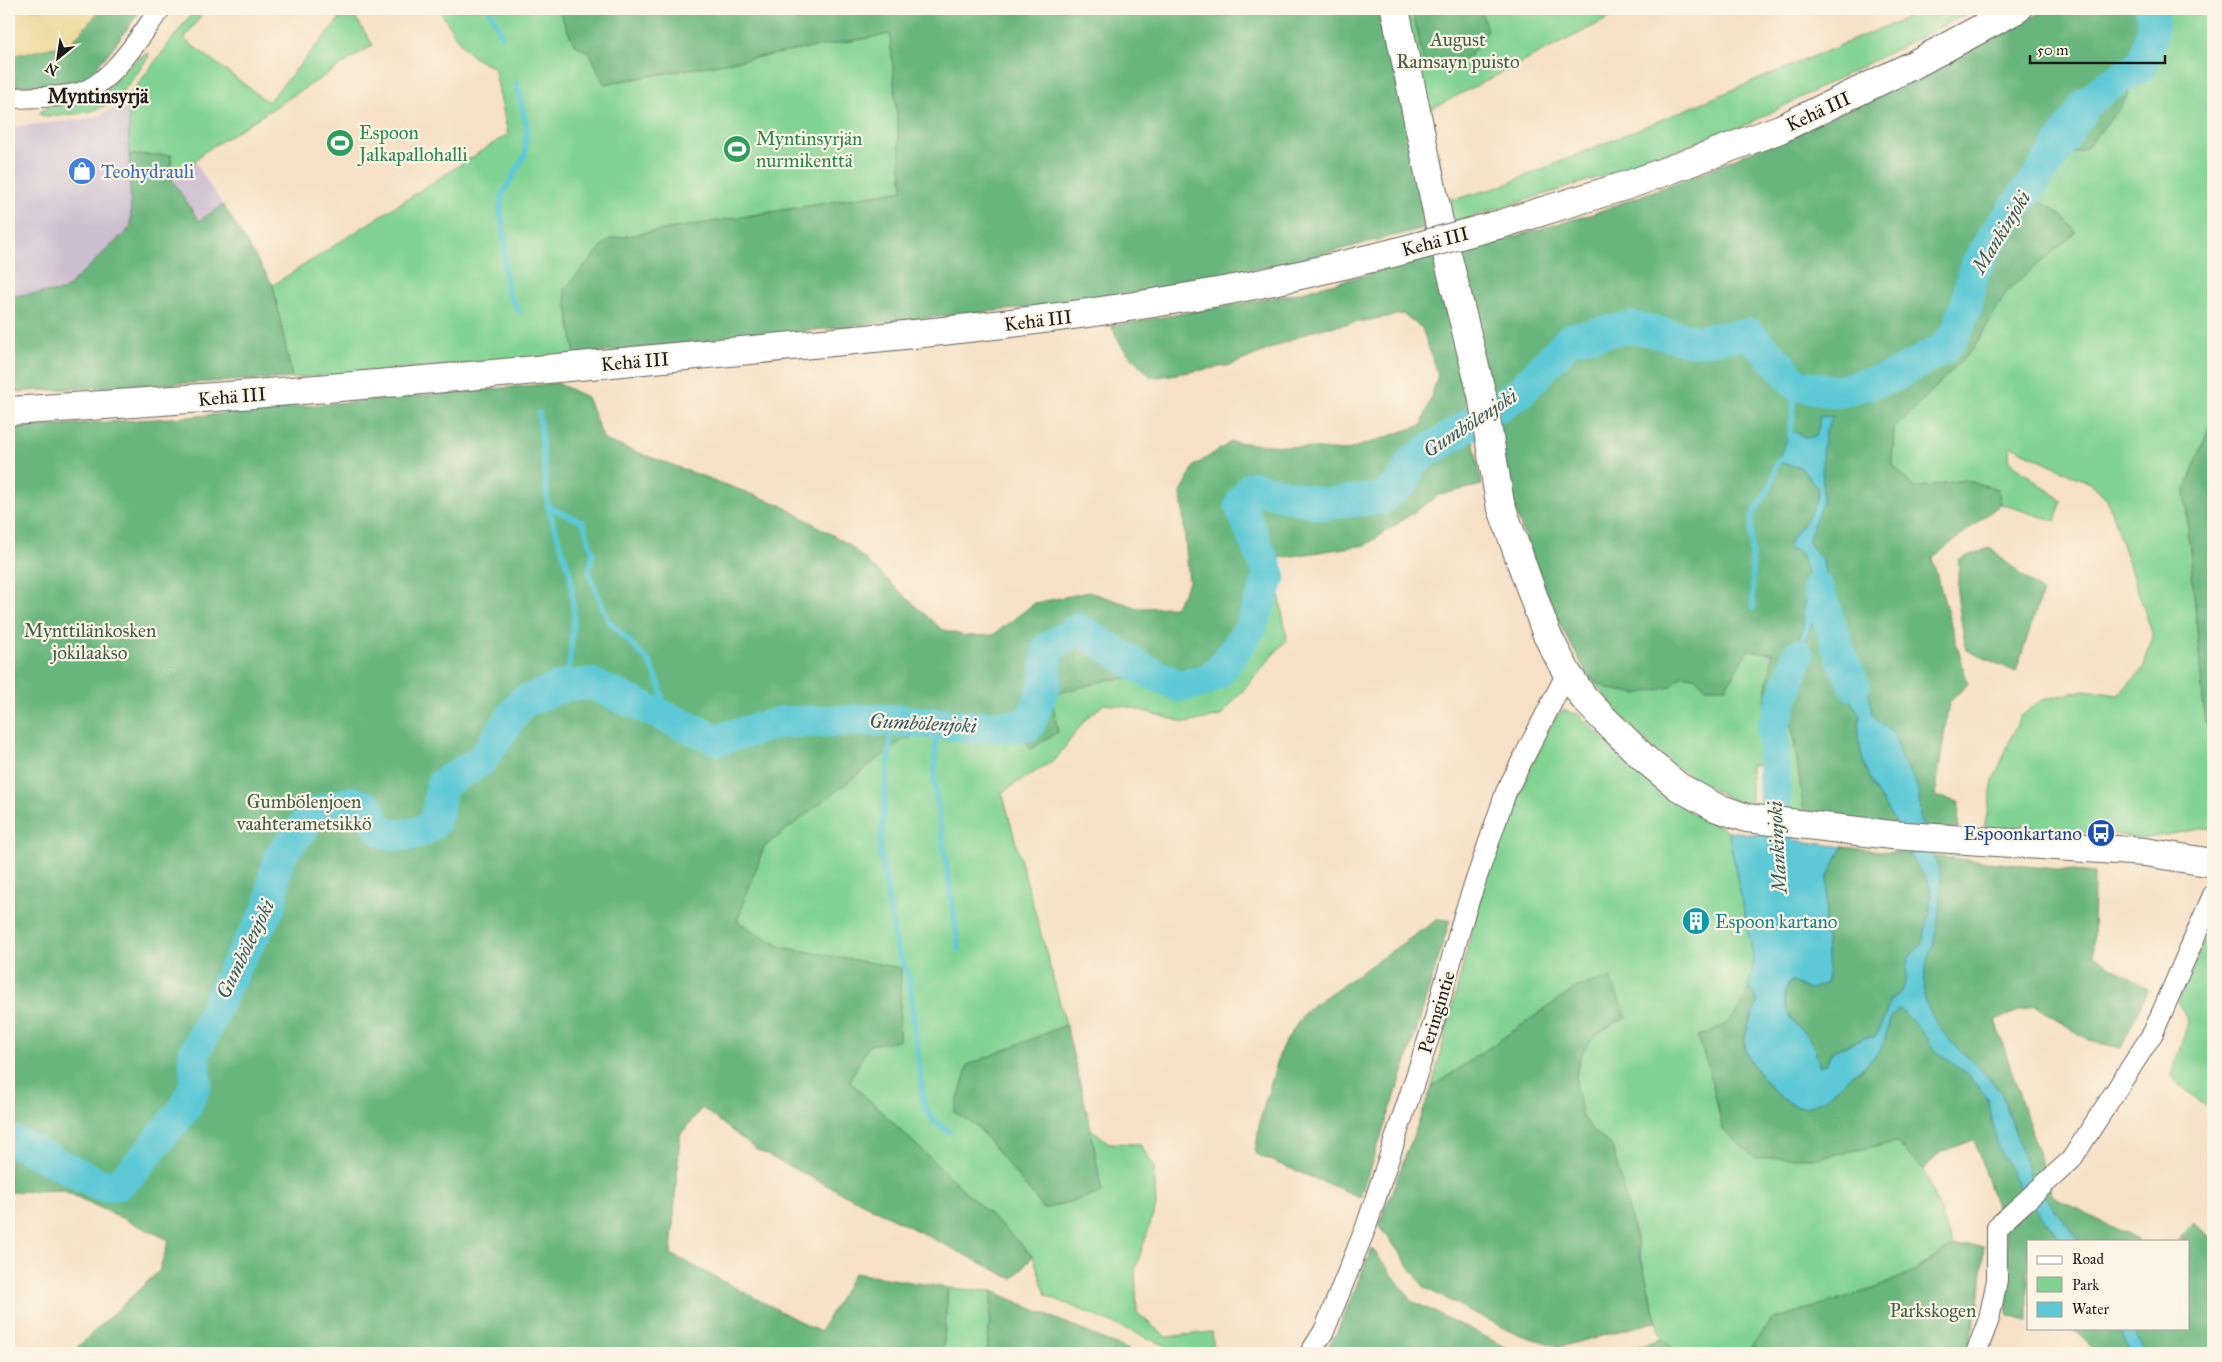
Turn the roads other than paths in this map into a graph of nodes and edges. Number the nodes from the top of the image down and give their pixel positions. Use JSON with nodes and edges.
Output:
{"nodes":[{"id":1,"x":160,"y":9,"type":"edge"},
{"id":2,"x":1395,"y":9,"type":"edge"},
{"id":3,"x":2017,"y":9,"type":"edge"},
{"id":4,"x":9,"y":98,"type":"edge"},
{"id":5,"x":9,"y":411,"type":"edge"},
{"id":6,"x":1567,"y":673,"type":"junction"},
{"id":7,"x":2211,"y":860,"type":"edge"},
{"id":8,"x":2213,"y":895,"type":"edge"},
{"id":9,"x":1310,"y":1353,"type":"edge"},
{"id":10,"x":1976,"y":1353,"type":"edge"}],
"edges":[{"from":1,"to":4,"type":"street"},
{"from":2,"to":6,"type":"main road"},
{"from":3,"to":5,"type":"main road","name":"Kehä III","bridge":true},
{"from":6,"to":7,"type":"main road"},
{"from":6,"to":9,"type":"street","name":"Peringintie"},
{"from":8,"to":10,"type":"street"}]}
